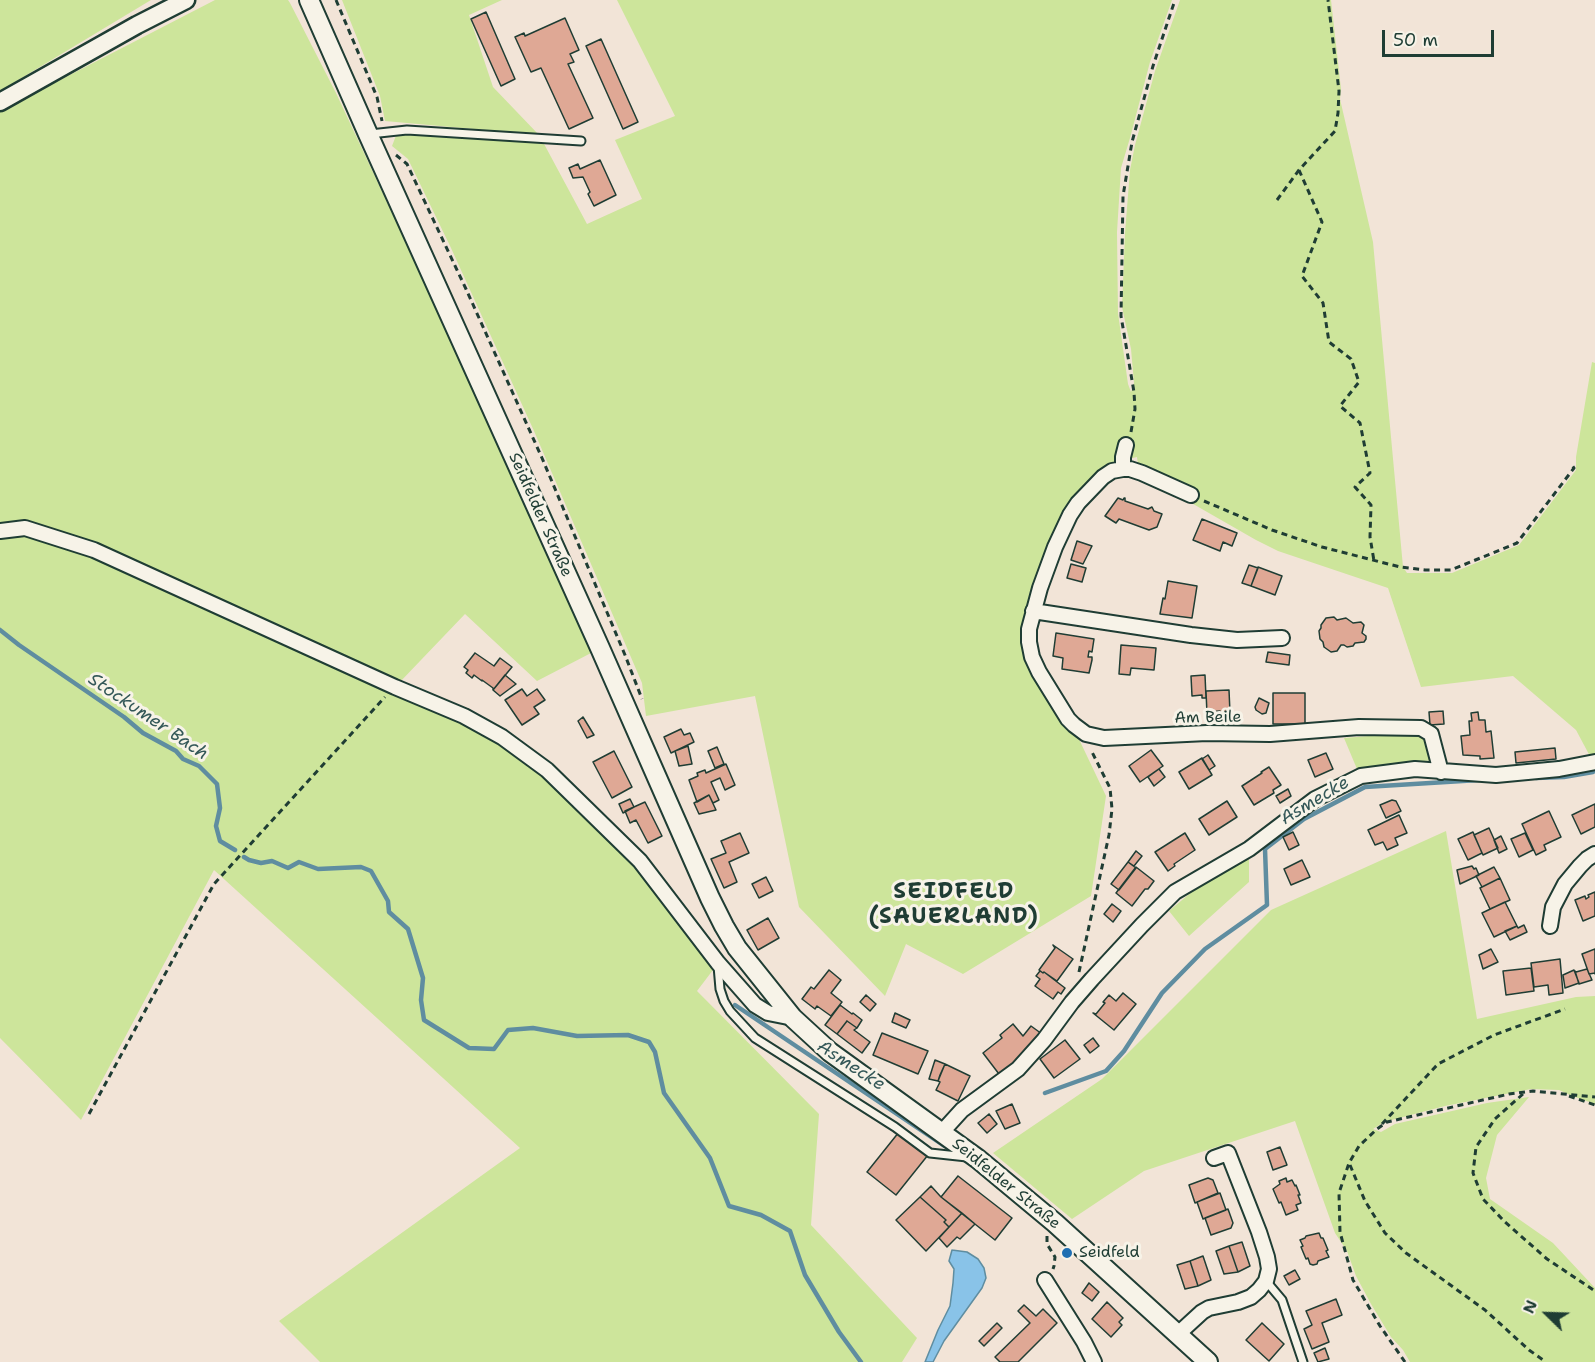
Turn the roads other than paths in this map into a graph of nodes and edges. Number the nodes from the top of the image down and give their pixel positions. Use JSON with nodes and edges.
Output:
{"nodes":[{"id":1,"x":186,"y":0,"type":"edge"},
{"id":2,"x":309,"y":0,"type":"edge"},
{"id":3,"x":0,"y":102,"type":"edge"},
{"id":4,"x":376,"y":134,"type":"junction"},
{"id":5,"x":580,"y":141,"type":"dead end"},
{"id":6,"x":1126,"y":445,"type":"road end"},
{"id":7,"x":1122,"y":469,"type":"junction"},
{"id":8,"x":1191,"y":495,"type":"road end"},
{"id":9,"x":0,"y":531,"type":"edge"},
{"id":10,"x":1033,"y":611,"type":"junction"},
{"id":11,"x":1282,"y":638,"type":"dead end"},
{"id":12,"x":1595,"y":762,"type":"edge"},
{"id":13,"x":1441,"y":772,"type":"junction"},
{"id":14,"x":1595,"y":854,"type":"edge"},
{"id":15,"x":1550,"y":926,"type":"dead end"},
{"id":16,"x":718,"y":963,"type":"junction"},
{"id":17,"x":793,"y":1018,"type":"junction"},
{"id":18,"x":942,"y":1132,"type":"junction"},
{"id":19,"x":978,"y":1158,"type":"junction"},
{"id":20,"x":1214,"y":1158,"type":"dead end"},
{"id":21,"x":1045,"y":1280,"type":"road end"},
{"id":22,"x":1266,"y":1281,"type":"junction"},
{"id":23,"x":1178,"y":1334,"type":"junction"},
{"id":24,"x":1094,"y":1362,"type":"edge"},
{"id":25,"x":1208,"y":1362,"type":"edge"},
{"id":26,"x":1303,"y":1362,"type":"edge"}],
"edges":[{"from":1,"to":3,"type":"street"},
{"from":2,"to":4,"type":"main road","name":"Seidfelder Straße"},
{"from":4,"to":5,"type":"lane"},
{"from":4,"to":17,"type":"main road","name":"Seidfelder Straße"},
{"from":6,"to":7,"type":"street"},
{"from":7,"to":8,"type":"street"},
{"from":7,"to":10,"type":"street"},
{"from":9,"to":16,"type":"street","name":"Seidfelder Straße"},
{"from":10,"to":11,"type":"street"},
{"from":10,"to":13,"type":"street","name":"Am Beile"},
{"from":12,"to":13,"type":"street"},
{"from":13,"to":18,"type":"street"},
{"from":14,"to":15,"type":"street"},
{"from":16,"to":17,"type":"street","name":"Seidfelder Straße"},
{"from":16,"to":19,"type":"lane"},
{"from":17,"to":18,"type":"main road","name":"Seidfelder Straße"},
{"from":18,"to":19,"type":"main road","name":"Seidfelder Straße"},
{"from":19,"to":23,"type":"main road","name":"Seidfelder Straße"},
{"from":20,"to":22,"type":"street"},
{"from":21,"to":24,"type":"street"},
{"from":22,"to":23,"type":"street"},
{"from":22,"to":26,"type":"lane"},
{"from":23,"to":25,"type":"main road","name":"Seidfelder Straße"}]}
